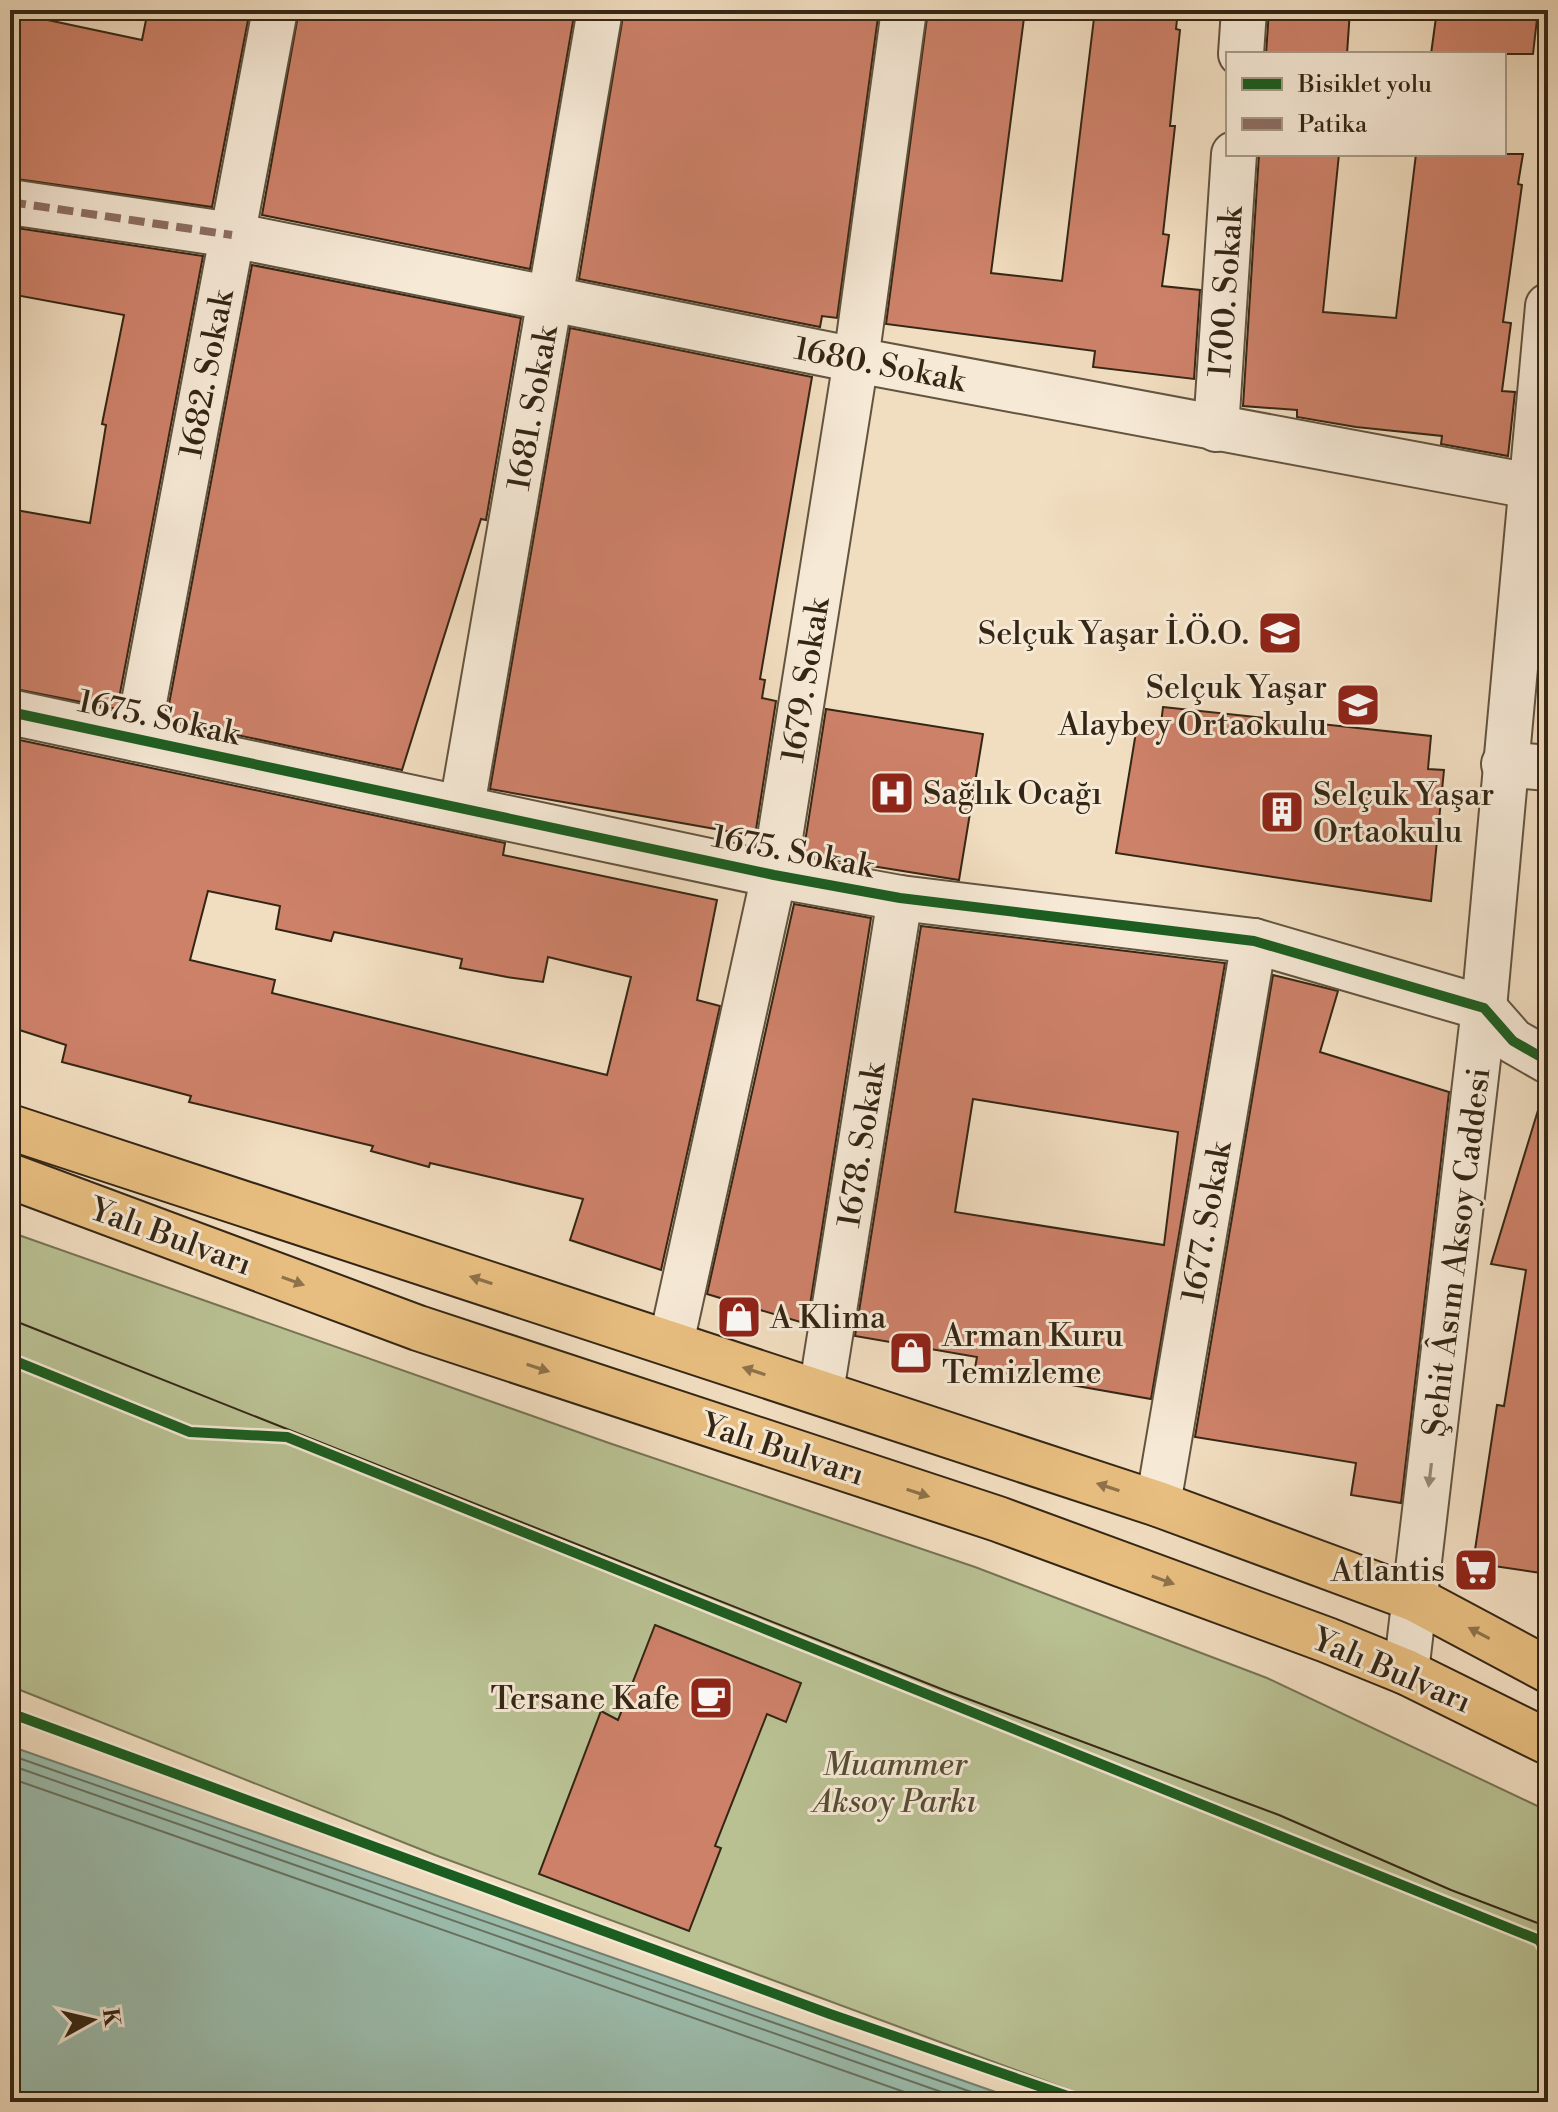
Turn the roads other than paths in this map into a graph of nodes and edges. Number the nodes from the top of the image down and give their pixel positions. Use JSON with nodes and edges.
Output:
{"nodes":[{"id":1,"x":275,"y":10,"type":"edge"},
{"id":2,"x":600,"y":10,"type":"edge"},
{"id":3,"x":904,"y":10,"type":"edge"},
{"id":4,"x":1244,"y":10,"type":"edge"},
{"id":5,"x":1241,"y":52,"type":"edge"},
{"id":6,"x":1234,"y":156,"type":"edge"},
{"id":7,"x":10,"y":202,"type":"edge"},
{"id":8,"x":232,"y":235,"type":"junction"},
{"id":9,"x":551,"y":297,"type":"junction"},
{"id":10,"x":1548,"y":315,"type":"edge"},
{"id":11,"x":856,"y":360,"type":"junction"},
{"id":12,"x":1216,"y":429,"type":"junction"},
{"id":13,"x":1530,"y":486,"type":"junction"},
{"id":14,"x":10,"y":712,"type":"edge"},
{"id":15,"x":137,"y":739,"type":"junction"},
{"id":16,"x":1504,"y":764,"type":"junction"},
{"id":17,"x":1548,"y":768,"type":"edge"},
{"id":18,"x":462,"y":806,"type":"junction"},
{"id":19,"x":774,"y":875,"type":"junction"},
{"id":20,"x":900,"y":898,"type":"junction"},
{"id":21,"x":1254,"y":941,"type":"junction"},
{"id":22,"x":1484,"y":1008,"type":"junction"},
{"id":23,"x":1548,"y":1061,"type":"edge"},
{"id":24,"x":10,"y":1127,"type":"edge"},
{"id":25,"x":10,"y":1176,"type":"edge"},
{"id":26,"x":671,"y":1343,"type":"junction"},
{"id":27,"x":821,"y":1392,"type":"junction"},
{"id":28,"x":1158,"y":1504,"type":"junction"},
{"id":29,"x":1415,"y":1599,"type":"junction"},
{"id":30,"x":1548,"y":1670,"type":"edge"},
{"id":31,"x":1406,"y":1672,"type":"junction"},
{"id":32,"x":1548,"y":1742,"type":"edge"}],
"edges":[{"from":1,"to":8,"type":"street","name":"1682. Sokak"},
{"from":2,"to":9,"type":"street","name":"1681. Sokak"},
{"from":3,"to":11,"type":"street","name":"1679. Sokak"},
{"from":4,"to":5,"type":"street"},
{"from":6,"to":12,"type":"street","name":"1700. Sokak"},
{"from":7,"to":8,"type":"street","name":"1680. Sokak"},
{"from":8,"to":9,"type":"street","name":"1680. Sokak"},
{"from":8,"to":15,"type":"street","name":"1682. Sokak"},
{"from":9,"to":11,"type":"street","name":"1680. Sokak"},
{"from":9,"to":18,"type":"street","name":"1681. Sokak"},
{"from":10,"to":13,"type":"street","name":"Şehit Âsım Aksoy Caddesi"},
{"from":11,"to":12,"type":"street","name":"1680. Sokak"},
{"from":11,"to":19,"type":"street","name":"1679. Sokak"},
{"from":12,"to":13,"type":"street","name":"1680. Sokak"},
{"from":13,"to":16,"type":"street","name":"Şehit Âsım Aksoy Caddesi"},
{"from":14,"to":15,"type":"street","name":"1675. Sokak"},
{"from":15,"to":18,"type":"street","name":"1675. Sokak"},
{"from":16,"to":17,"type":"street"},
{"from":16,"to":22,"type":"street","name":"Şehit Âsım Aksoy Caddesi"},
{"from":18,"to":19,"type":"street","name":"1675. Sokak"},
{"from":19,"to":20,"type":"street","name":"1675. Sokak"},
{"from":19,"to":26,"type":"street","name":"1679. Sokak"},
{"from":20,"to":21,"type":"street","name":"1675. Sokak"},
{"from":20,"to":27,"type":"street","name":"1678. Sokak"},
{"from":21,"to":22,"type":"street","name":"1675. Sokak"},
{"from":21,"to":28,"type":"street","name":"1677. Sokak"},
{"from":22,"to":23,"type":"street"},
{"from":22,"to":29,"type":"street","name":"Şehit Âsım Aksoy Caddesi","one_way":true},
{"from":26,"to":24,"type":"main road","name":"Yalı Bulvarı","one_way":true},
{"from":25,"to":31,"type":"main road","name":"Yalı Bulvarı","one_way":true},
{"from":27,"to":26,"type":"main road","name":"Yalı Bulvarı","one_way":true},
{"from":28,"to":27,"type":"main road","name":"Yalı Bulvarı","one_way":true},
{"from":28,"to":29,"type":"main road","name":"Yalı Bulvarı"},
{"from":30,"to":29,"type":"main road","name":"Yalı Bulvarı","one_way":true},
{"from":29,"to":31,"type":"street","name":"Şehit Âsım Aksoy Caddesi"},
{"from":31,"to":32,"type":"main road","name":"Yalı Bulvarı"}]}
